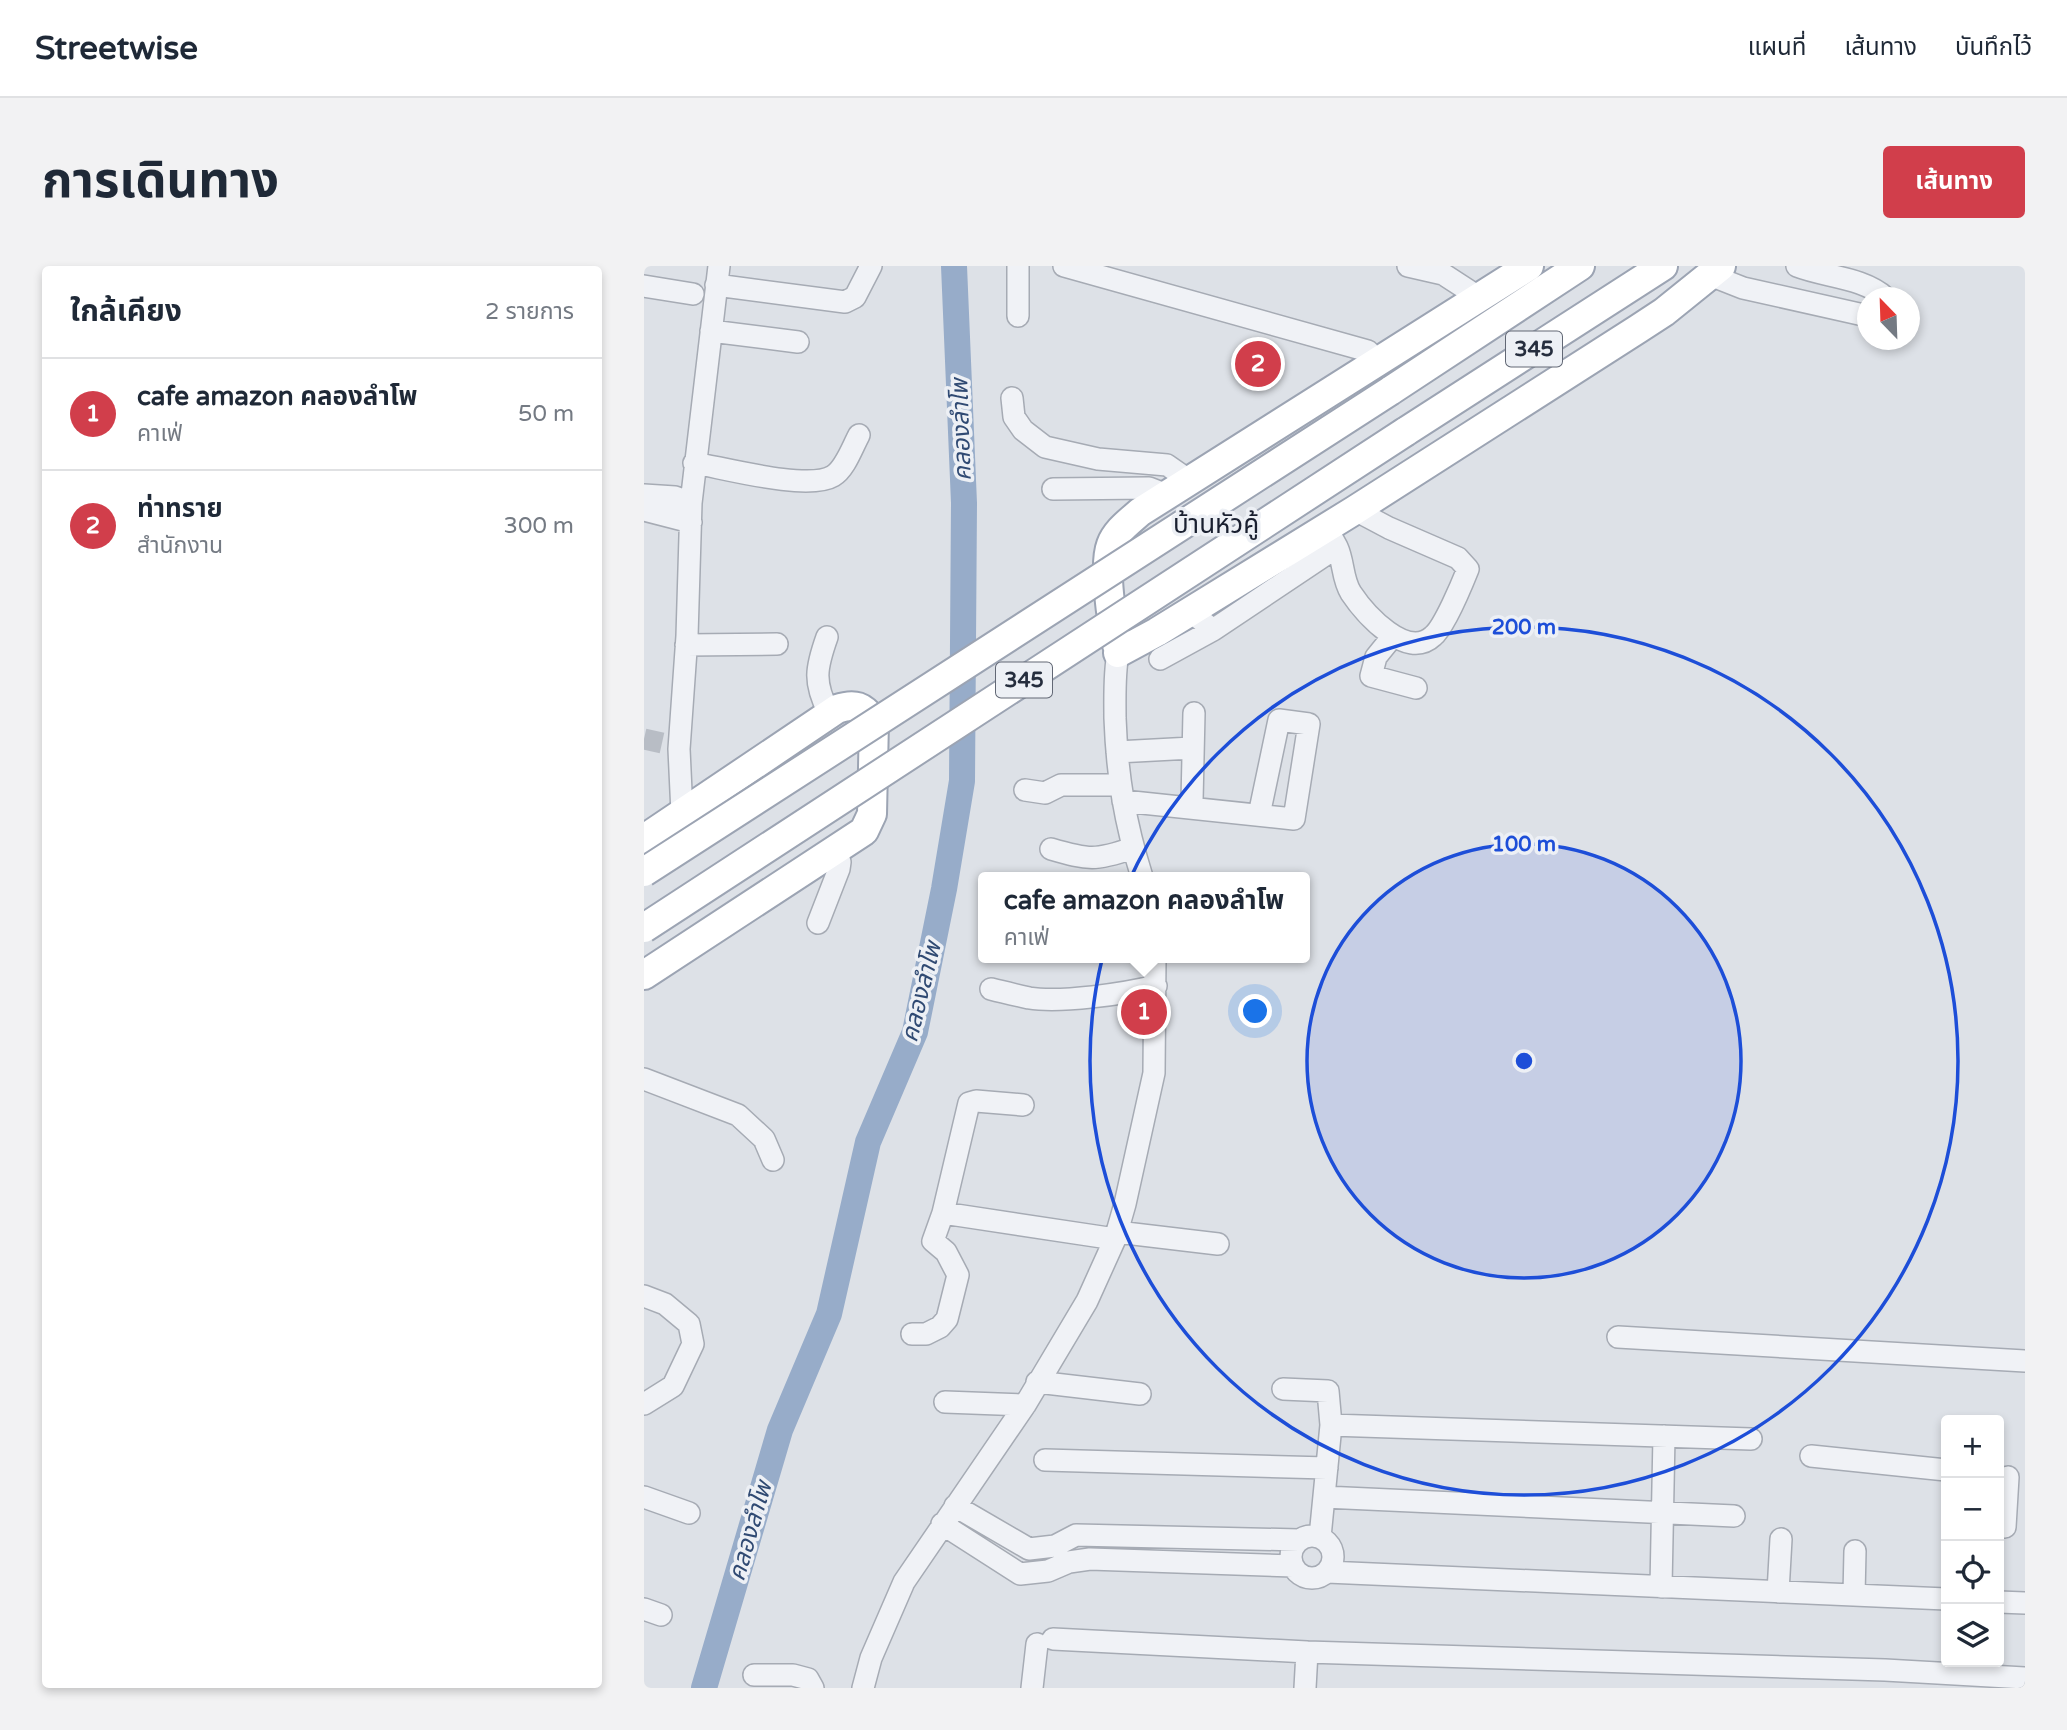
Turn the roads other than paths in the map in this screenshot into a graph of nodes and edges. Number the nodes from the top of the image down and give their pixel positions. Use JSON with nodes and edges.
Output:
{"nodes":[{"id":1,"x":871,"y":266,"type":"edge"},
{"id":2,"x":1018,"y":266,"type":"edge"},
{"id":3,"x":1064,"y":266,"type":"edge"},
{"id":4,"x":1408,"y":266,"type":"edge"},
{"id":5,"x":1529,"y":266,"type":"edge"},
{"id":6,"x":1580,"y":266,"type":"edge"},
{"id":7,"x":1663,"y":266,"type":"edge"},
{"id":8,"x":1797,"y":266,"type":"edge"},
{"id":9,"x":1716,"y":271,"type":"edge"},
{"id":10,"x":718,"y":275,"type":"edge"},
{"id":11,"x":644,"y":286,"type":"edge"},
{"id":12,"x":1868,"y":287,"type":"edge"},
{"id":13,"x":693,"y":294,"type":"dead end"},
{"id":14,"x":1480,"y":298,"type":"junction"},
{"id":15,"x":1611,"y":301,"type":"junction"},
{"id":16,"x":1857,"y":314,"type":"edge"},
{"id":17,"x":1018,"y":316,"type":"dead end"},
{"id":18,"x":1638,"y":328,"type":"junction"},
{"id":19,"x":711,"y":331,"type":"junction"},
{"id":20,"x":797,"y":342,"type":"dead end"},
{"id":21,"x":1376,"y":362,"type":"junction"},
{"id":22,"x":1012,"y":398,"type":"dead end"},
{"id":23,"x":859,"y":435,"type":"dead end"},
{"id":24,"x":694,"y":463,"type":"junction"},
{"id":25,"x":1053,"y":489,"type":"dead end"},
{"id":26,"x":1170,"y":494,"type":"junction"},
{"id":27,"x":644,"y":495,"type":"edge"},
{"id":28,"x":644,"y":510,"type":"edge"},
{"id":29,"x":1355,"y":510,"type":"junction"},
{"id":30,"x":691,"y":512,"type":"junction"},
{"id":31,"x":1331,"y":537,"type":"junction"},
{"id":32,"x":1190,"y":611,"type":"junction"},
{"id":33,"x":1213,"y":630,"type":"junction"},
{"id":34,"x":1393,"y":636,"type":"junction"},
{"id":35,"x":827,"y":637,"type":"dead end"},
{"id":36,"x":777,"y":644,"type":"dead end"},
{"id":37,"x":686,"y":645,"type":"junction"},
{"id":38,"x":1118,"y":653,"type":"junction"},
{"id":39,"x":1160,"y":659,"type":"dead end"},
{"id":40,"x":1416,"y":688,"type":"dead end"},
{"id":41,"x":1194,"y":713,"type":"dead end"},
{"id":42,"x":825,"y":715,"type":"junction"},
{"id":43,"x":1192,"y":748,"type":"junction"},
{"id":44,"x":1117,"y":752,"type":"junction"},
{"id":45,"x":1025,"y":790,"type":"dead end"},
{"id":46,"x":1122,"y":793,"type":"junction"},
{"id":47,"x":1192,"y":800,"type":"dead end"},
{"id":48,"x":682,"y":813,"type":"junction"},
{"id":49,"x":1259,"y":815,"type":"dead end"},
{"id":50,"x":644,"y":839,"type":"edge"},
{"id":51,"x":838,"y":848,"type":"junction"},
{"id":52,"x":1133,"y":848,"type":"junction"},
{"id":53,"x":1051,"y":849,"type":"dead end"},
{"id":54,"x":644,"y":872,"type":"edge"},
{"id":55,"x":1140,"y":872,"type":"edge"},
{"id":56,"x":818,"y":923,"type":"dead end"},
{"id":57,"x":644,"y":928,"type":"edge"},
{"id":58,"x":1155,"y":963,"type":"edge"},
{"id":59,"x":644,"y":975,"type":"edge"},
{"id":60,"x":1156,"y":986,"type":"junction"},
{"id":61,"x":991,"y":989,"type":"dead end"},
{"id":62,"x":644,"y":1079,"type":"edge"},
{"id":63,"x":1023,"y":1105,"type":"dead end"},
{"id":64,"x":773,"y":1160,"type":"dead end"},
{"id":65,"x":943,"y":1213,"type":"junction"},
{"id":66,"x":1116,"y":1235,"type":"junction"},
{"id":67,"x":1219,"y":1244,"type":"dead end"},
{"id":68,"x":644,"y":1296,"type":"edge"},
{"id":69,"x":912,"y":1334,"type":"dead end"},
{"id":70,"x":1618,"y":1338,"type":"dead end"},
{"id":71,"x":2025,"y":1361,"type":"edge"},
{"id":72,"x":1037,"y":1382,"type":"junction"},
{"id":73,"x":1283,"y":1389,"type":"dead end"},
{"id":74,"x":1140,"y":1394,"type":"dead end"},
{"id":75,"x":945,"y":1402,"type":"dead end"},
{"id":76,"x":644,"y":1404,"type":"edge"},
{"id":77,"x":1025,"y":1405,"type":"junction"},
{"id":78,"x":1331,"y":1425,"type":"junction"},
{"id":79,"x":1664,"y":1436,"type":"junction"},
{"id":80,"x":1751,"y":1439,"type":"dead end"},
{"id":81,"x":1811,"y":1455,"type":"dead end"},
{"id":82,"x":1045,"y":1460,"type":"dead end"},
{"id":83,"x":1327,"y":1468,"type":"junction"},
{"id":84,"x":1941,"y":1469,"type":"edge"},
{"id":85,"x":2011,"y":1477,"type":"edge"},
{"id":86,"x":644,"y":1497,"type":"edge"},
{"id":87,"x":1324,"y":1497,"type":"junction"},
{"id":88,"x":955,"y":1506,"type":"junction"},
{"id":89,"x":689,"y":1513,"type":"dead end"},
{"id":90,"x":1662,"y":1513,"type":"junction"},
{"id":91,"x":1734,"y":1516,"type":"dead end"},
{"id":92,"x":942,"y":1524,"type":"junction"},
{"id":93,"x":2005,"y":1527,"type":"dead end"},
{"id":94,"x":1309,"y":1539,"type":"junction"},
{"id":95,"x":1782,"y":1539,"type":"dead end"},
{"id":96,"x":1855,"y":1551,"type":"dead end"},
{"id":97,"x":1293,"y":1566,"type":"junction"},
{"id":98,"x":1327,"y":1572,"type":"junction"},
{"id":99,"x":1661,"y":1587,"type":"junction"},
{"id":100,"x":1778,"y":1592,"type":"junction"},
{"id":101,"x":1854,"y":1595,"type":"junction"},
{"id":102,"x":1941,"y":1599,"type":"edge"},
{"id":103,"x":2004,"y":1602,"type":"edge"},
{"id":104,"x":2025,"y":1603,"type":"edge"},
{"id":105,"x":1307,"y":1652,"type":"junction"},
{"id":106,"x":754,"y":1675,"type":"dead end"},
{"id":107,"x":2025,"y":1678,"type":"edge"},
{"id":108,"x":1885,"y":1679,"type":"edge"},
{"id":109,"x":813,"y":1688,"type":"edge"},
{"id":110,"x":863,"y":1688,"type":"edge"},
{"id":111,"x":1032,"y":1688,"type":"edge"},
{"id":112,"x":1305,"y":1688,"type":"edge"}],
"edges":[{"from":1,"to":10,"type":"street"},
{"from":2,"to":17,"type":"street"},
{"from":3,"to":21,"type":"street"},
{"from":4,"to":14,"type":"street"},
{"from":5,"to":14,"type":"main road"},
{"from":6,"to":54,"type":"main road","number":"345","bridge":true},
{"from":7,"to":15,"type":"main road","number":"345"},
{"from":8,"to":12,"type":"street"},
{"from":9,"to":16,"type":"street"},
{"from":9,"to":18,"type":"main road"},
{"from":10,"to":19,"type":"street"},
{"from":11,"to":13,"type":"street"},
{"from":14,"to":21,"type":"main road"},
{"from":15,"to":18,"type":"main road"},
{"from":15,"to":57,"type":"main road","number":"345","bridge":true},
{"from":18,"to":29,"type":"main road"},
{"from":19,"to":20,"type":"street"},
{"from":19,"to":24,"type":"street"},
{"from":21,"to":26,"type":"main road"},
{"from":22,"to":26,"type":"street"},
{"from":23,"to":24,"type":"street"},
{"from":24,"to":30,"type":"street"},
{"from":25,"to":26,"type":"street"},
{"from":26,"to":38,"type":"main road"},
{"from":27,"to":30,"type":"street"},
{"from":28,"to":30,"type":"street"},
{"from":29,"to":31,"type":"main road"},
{"from":29,"to":34,"type":"street"},
{"from":30,"to":37,"type":"street"},
{"from":31,"to":32,"type":"main road"},
{"from":31,"to":33,"type":"street"},
{"from":31,"to":34,"type":"street"},
{"from":32,"to":33,"type":"street"},
{"from":32,"to":38,"type":"main road"},
{"from":33,"to":39,"type":"street"},
{"from":34,"to":40,"type":"street"},
{"from":35,"to":42,"type":"street"},
{"from":36,"to":37,"type":"street"},
{"from":37,"to":48,"type":"street"},
{"from":38,"to":44,"type":"street"},
{"from":41,"to":43,"type":"street"},
{"from":42,"to":48,"type":"main road"},
{"from":42,"to":51,"type":"main road"},
{"from":43,"to":44,"type":"street"},
{"from":43,"to":47,"type":"street"},
{"from":44,"to":46,"type":"street"},
{"from":45,"to":46,"type":"street"},
{"from":46,"to":49,"type":"street"},
{"from":46,"to":52,"type":"street"},
{"from":48,"to":50,"type":"main road"},
{"from":51,"to":56,"type":"street"},
{"from":51,"to":59,"type":"main road"},
{"from":52,"to":53,"type":"street"},
{"from":52,"to":55,"type":"street"},
{"from":58,"to":60,"type":"street"},
{"from":60,"to":61,"type":"street"},
{"from":60,"to":66,"type":"street"},
{"from":62,"to":64,"type":"street"},
{"from":63,"to":65,"type":"street"},
{"from":65,"to":66,"type":"street"},
{"from":65,"to":69,"type":"street"},
{"from":66,"to":67,"type":"street"},
{"from":66,"to":72,"type":"street"},
{"from":68,"to":76,"type":"street"},
{"from":70,"to":71,"type":"street"},
{"from":72,"to":74,"type":"street"},
{"from":72,"to":77,"type":"street"},
{"from":73,"to":78,"type":"street"},
{"from":75,"to":77,"type":"street"},
{"from":77,"to":88,"type":"street"},
{"from":78,"to":79,"type":"street"},
{"from":78,"to":83,"type":"street"},
{"from":79,"to":80,"type":"street"},
{"from":79,"to":90,"type":"street"},
{"from":81,"to":84,"type":"street"},
{"from":82,"to":83,"type":"street"},
{"from":83,"to":87,"type":"street"},
{"from":85,"to":93,"type":"street"},
{"from":86,"to":89,"type":"street"},
{"from":87,"to":90,"type":"street"},
{"from":87,"to":94,"type":"street"},
{"from":88,"to":92,"type":"street"},
{"from":88,"to":94,"type":"street"},
{"from":90,"to":91,"type":"street"},
{"from":90,"to":99,"type":"street"},
{"from":92,"to":97,"type":"street"},
{"from":92,"to":110,"type":"street"},
{"from":94,"to":97,"type":"street"},
{"from":94,"to":98,"type":"street"},
{"from":95,"to":100,"type":"street"},
{"from":96,"to":101,"type":"street"},
{"from":97,"to":98,"type":"street"},
{"from":98,"to":99,"type":"street"},
{"from":99,"to":100,"type":"street"},
{"from":100,"to":101,"type":"street"},
{"from":101,"to":102,"type":"street"},
{"from":103,"to":104,"type":"street"},
{"from":105,"to":108,"type":"street"},
{"from":105,"to":111,"type":"street"},
{"from":105,"to":112,"type":"street"},
{"from":106,"to":109,"type":"street"},
{"from":107,"to":108,"type":"street"}]}
